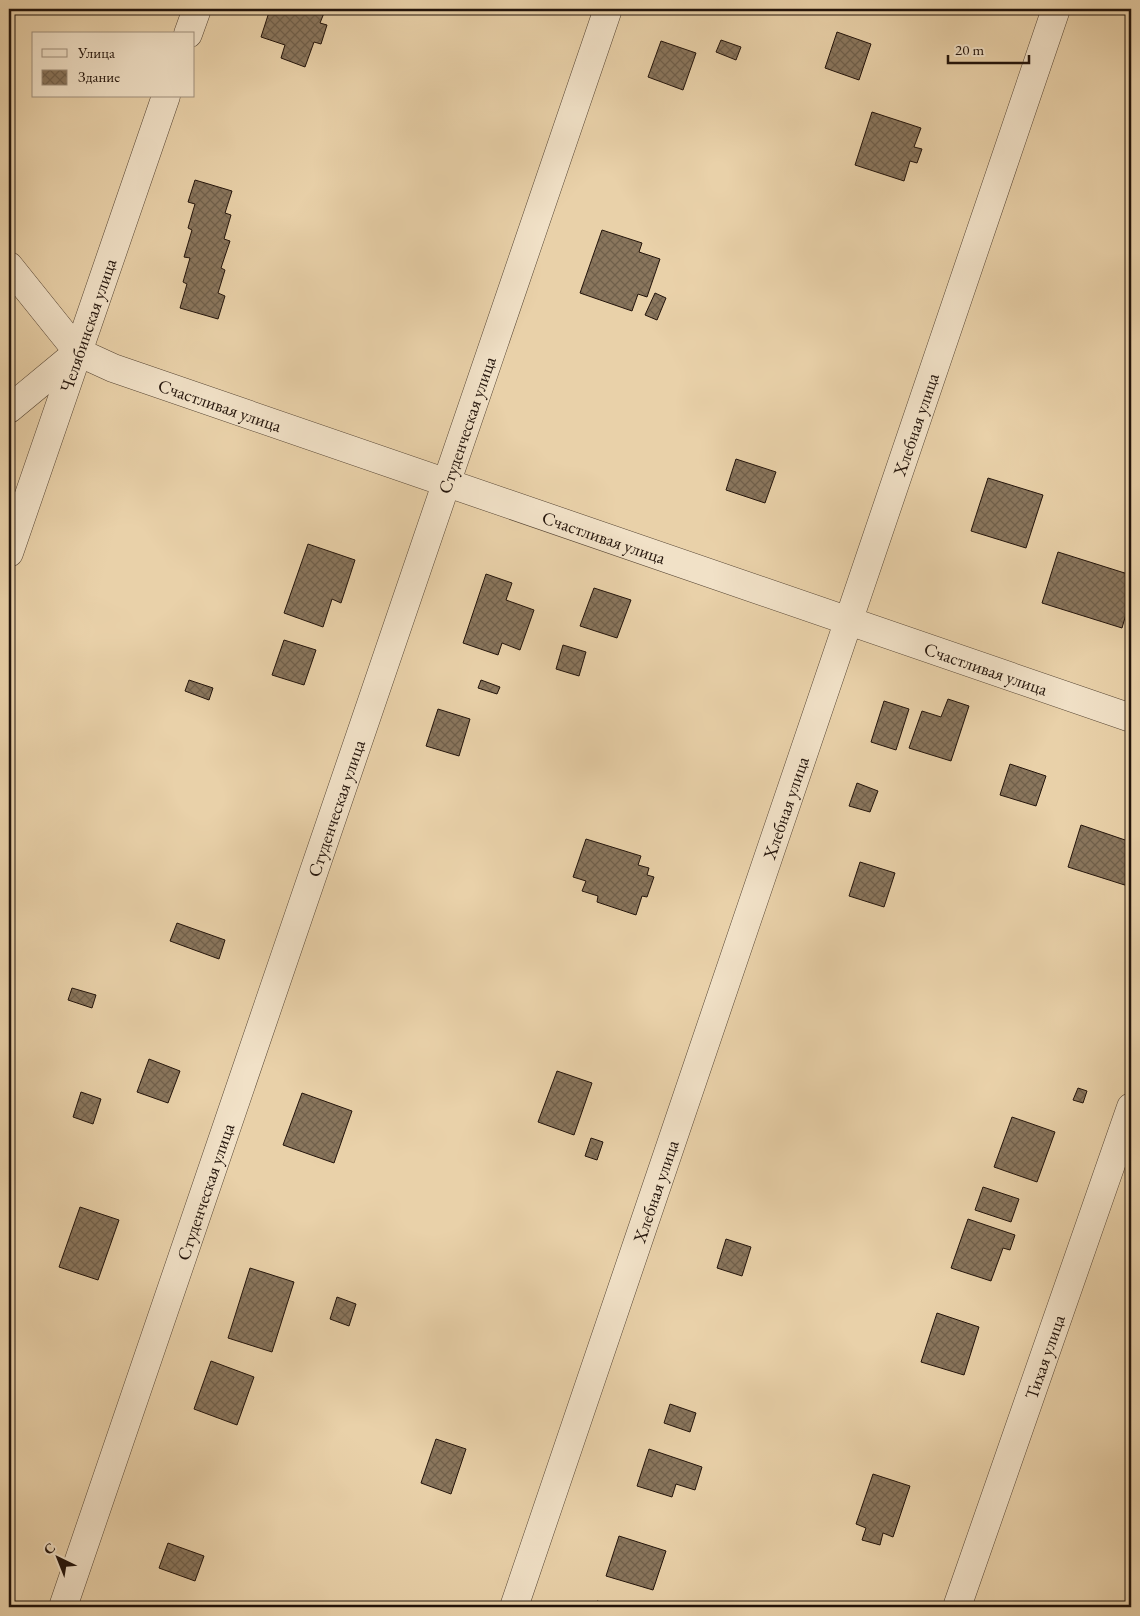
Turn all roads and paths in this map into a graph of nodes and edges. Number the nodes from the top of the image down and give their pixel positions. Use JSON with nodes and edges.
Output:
{"nodes":[{"id":1,"x":197,"y":9,"type":"edge"},
{"id":2,"x":608,"y":9,"type":"edge"},
{"id":3,"x":1056,"y":9,"type":"edge"},
{"id":4,"x":189,"y":32,"type":"edge"},
{"id":5,"x":165,"y":98,"type":"edge"},
{"id":6,"x":9,"y":266,"type":"edge"},
{"id":7,"x":78,"y":352,"type":"junction"},
{"id":8,"x":9,"y":409,"type":"edge"},
{"id":9,"x":447,"y":483,"type":"junction"},
{"id":10,"x":9,"y":553,"type":"edge"},
{"id":11,"x":848,"y":621,"type":"junction"},
{"id":12,"x":1131,"y":718,"type":"edge"},
{"id":13,"x":1131,"y":1107,"type":"edge"},
{"id":14,"x":63,"y":1607,"type":"edge"},
{"id":15,"x":514,"y":1607,"type":"edge"},
{"id":16,"x":957,"y":1607,"type":"edge"}],
"edges":[{"from":1,"to":4,"type":"street"},
{"from":2,"to":9,"type":"street","name":"Студенческая улица"},
{"from":3,"to":11,"type":"street","name":"Хлебная улица"},
{"from":5,"to":7,"type":"street","name":"Челябинская улица"},
{"from":6,"to":7,"type":"street"},
{"from":7,"to":8,"type":"street"},
{"from":7,"to":9,"type":"street","name":"Счастливая улица"},
{"from":7,"to":10,"type":"street","name":"Челябинская улица"},
{"from":9,"to":11,"type":"street","name":"Счастливая улица"},
{"from":9,"to":14,"type":"street","name":"Студенческая улица"},
{"from":11,"to":12,"type":"street","name":"Счастливая улица"},
{"from":11,"to":15,"type":"street","name":"Хлебная улица"},
{"from":13,"to":16,"type":"street","name":"Тихая улица"}]}
